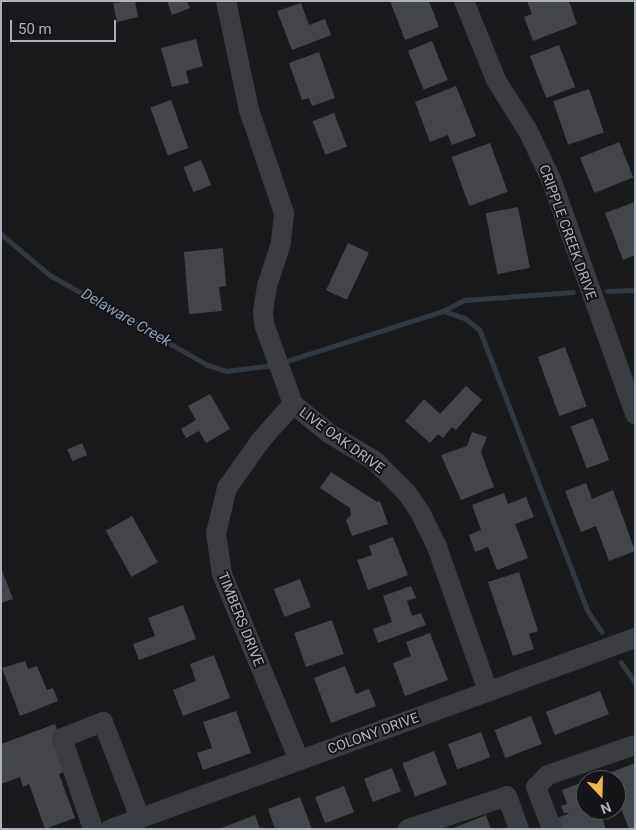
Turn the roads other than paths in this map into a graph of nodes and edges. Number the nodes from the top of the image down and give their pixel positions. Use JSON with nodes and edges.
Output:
{"nodes":[{"id":1,"x":226,"y":1,"type":"edge"},
{"id":2,"x":464,"y":1,"type":"edge"},
{"id":3,"x":293,"y":404,"type":"junction"},
{"id":4,"x":635,"y":414,"type":"edge"},
{"id":5,"x":635,"y":638,"type":"edge"},
{"id":6,"x":488,"y":692,"type":"junction"},
{"id":7,"x":635,"y":745,"type":"edge"},
{"id":8,"x":299,"y":760,"type":"junction"},
{"id":9,"x":140,"y":818,"type":"junction"},
{"id":10,"x":93,"y":829,"type":"edge"},
{"id":11,"x":112,"y":829,"type":"edge"},
{"id":12,"x":408,"y":829,"type":"edge"},
{"id":13,"x":519,"y":829,"type":"edge"},
{"id":14,"x":552,"y":829,"type":"edge"}],
"edges":[{"from":1,"to":3,"type":"street","name":"LIVE OAK DRIVE"},
{"from":2,"to":4,"type":"street","name":"CRIPPLE CREEK DRIVE"},
{"from":3,"to":6,"type":"street","name":"LIVE OAK DRIVE"},
{"from":3,"to":8,"type":"street","name":"TIMBERS DRIVE"},
{"from":5,"to":6,"type":"street","name":"COLONY DRIVE"},
{"from":6,"to":8,"type":"street","name":"COLONY DRIVE"},
{"from":7,"to":14,"type":"street"},
{"from":8,"to":9,"type":"street","name":"COLONY DRIVE"},
{"from":9,"to":10,"type":"street"},
{"from":9,"to":11,"type":"street","name":"COLONY DRIVE"},
{"from":12,"to":13,"type":"street"}]}
